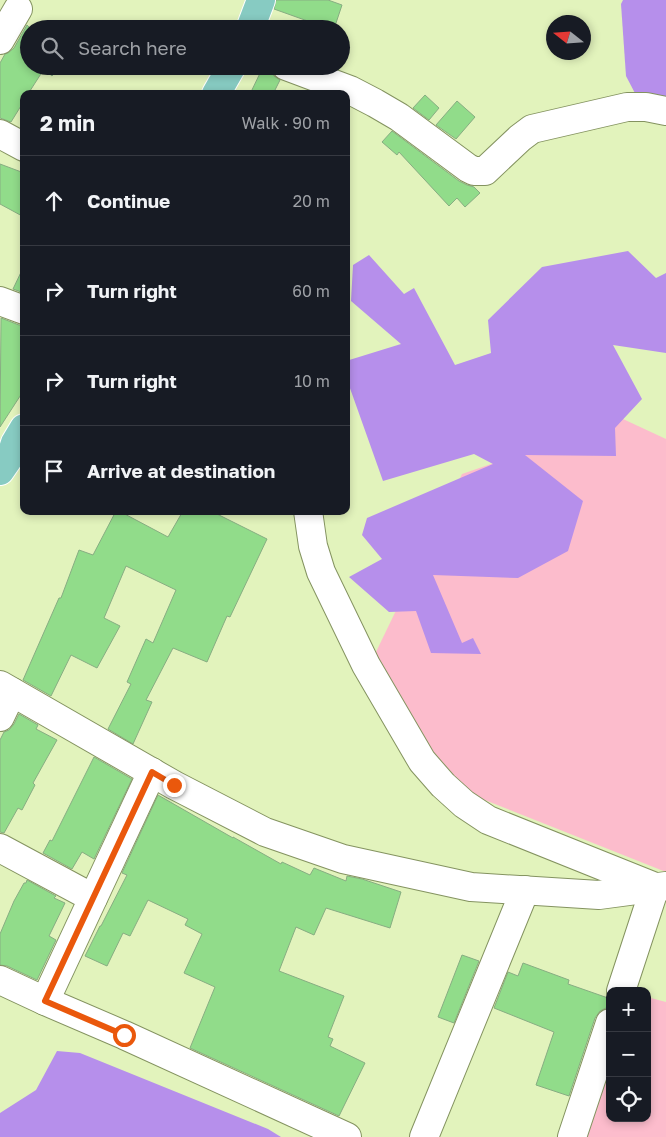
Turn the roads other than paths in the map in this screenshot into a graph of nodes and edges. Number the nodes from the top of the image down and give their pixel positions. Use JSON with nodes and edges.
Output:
{"nodes":[{"id":1,"x":261,"y":0,"type":"edge"},
{"id":2,"x":18,"y":9,"type":"dead end"},
{"id":3,"x":253,"y":20,"type":"edge"},
{"id":4,"x":0,"y":40,"type":"edge"},
{"id":5,"x":227,"y":75,"type":"edge"},
{"id":6,"x":310,"y":75,"type":"edge"},
{"id":7,"x":218,"y":90,"type":"edge"},
{"id":8,"x":350,"y":90,"type":"edge"},
{"id":9,"x":350,"y":90,"type":"edge"},
{"id":10,"x":666,"y":111,"type":"edge"},
{"id":11,"x":0,"y":134,"type":"edge"},
{"id":12,"x":20,"y":145,"type":"edge"},
{"id":13,"x":0,"y":301,"type":"edge"},
{"id":14,"x":20,"y":308,"type":"edge"},
{"id":15,"x":13,"y":436,"type":"edge"},
{"id":16,"x":0,"y":471,"type":"edge"},
{"id":17,"x":309,"y":515,"type":"edge"},
{"id":18,"x":6,"y":688,"type":"edge"},
{"id":19,"x":0,"y":717,"type":"edge"},
{"id":20,"x":152,"y":772,"type":"junction"},
{"id":21,"x":0,"y":848,"type":"edge"},
{"id":22,"x":662,"y":886,"type":"edge"},
{"id":23,"x":525,"y":890,"type":"junction"},
{"id":24,"x":93,"y":898,"type":"junction"},
{"id":25,"x":0,"y":980,"type":"edge"},
{"id":26,"x":623,"y":987,"type":"edge"},
{"id":27,"x":45,"y":1001,"type":"junction"},
{"id":28,"x":607,"y":1032,"type":"edge"},
{"id":29,"x":347,"y":1137,"type":"edge"},
{"id":30,"x":424,"y":1137,"type":"edge"},
{"id":31,"x":572,"y":1137,"type":"edge"}],
"edges":[{"from":1,"to":3,"type":"main road"},
{"from":2,"to":4,"type":"street"},
{"from":5,"to":7,"type":"main road"},
{"from":6,"to":8,"type":"street"},
{"from":9,"to":10,"type":"street"},
{"from":11,"to":12,"type":"street"},
{"from":13,"to":14,"type":"street"},
{"from":15,"to":16,"type":"main road"},
{"from":17,"to":22,"type":"street"},
{"from":18,"to":19,"type":"street"},
{"from":18,"to":20,"type":"street"},
{"from":20,"to":23,"type":"street"},
{"from":20,"to":24,"type":"street"},
{"from":21,"to":24,"type":"street"},
{"from":22,"to":23,"type":"street"},
{"from":22,"to":26,"type":"street"},
{"from":23,"to":30,"type":"street"},
{"from":24,"to":27,"type":"street"},
{"from":25,"to":27,"type":"street"},
{"from":27,"to":29,"type":"street"},
{"from":28,"to":31,"type":"street"}]}
